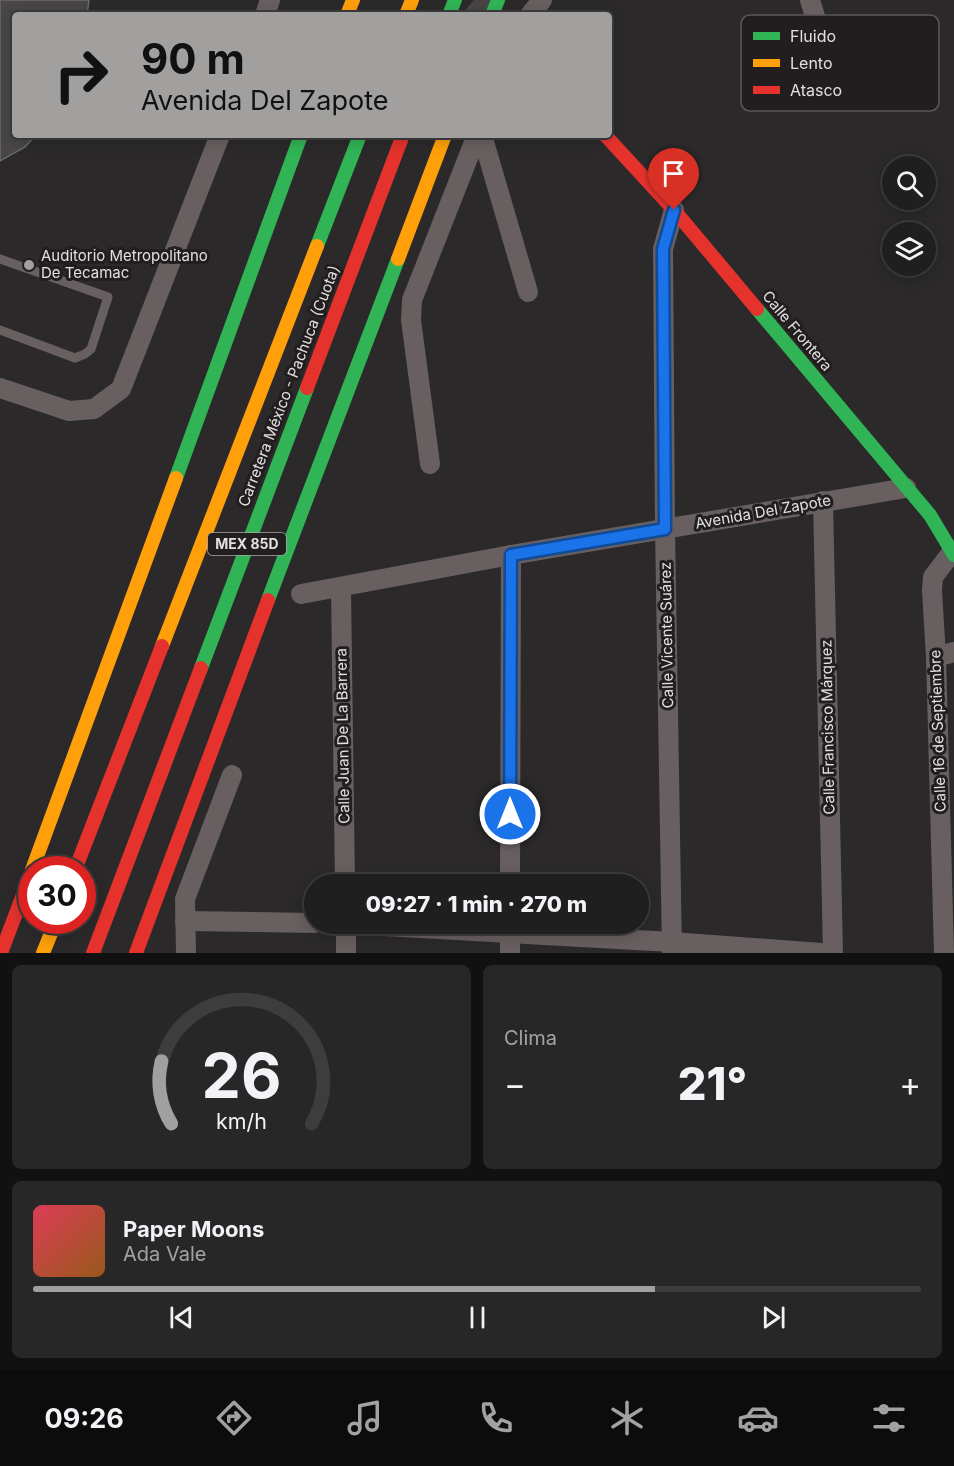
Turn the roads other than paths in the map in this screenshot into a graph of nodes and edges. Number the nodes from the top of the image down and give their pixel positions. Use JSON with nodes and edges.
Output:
{"nodes":[{"id":1,"x":542,"y":0,"type":"edge"},
{"id":2,"x":810,"y":0,"type":"edge"},
{"id":3,"x":532,"y":12,"type":"edge"},
{"id":4,"x":815,"y":15,"type":"edge"},
{"id":5,"x":219,"y":138,"type":"edge"},
{"id":6,"x":300,"y":138,"type":"edge"},
{"id":7,"x":359,"y":138,"type":"edge"},
{"id":8,"x":401,"y":138,"type":"edge"},
{"id":9,"x":444,"y":138,"type":"edge"},
{"id":10,"x":476,"y":138,"type":"edge"},
{"id":11,"x":483,"y":138,"type":"edge"},
{"id":12,"x":608,"y":138,"type":"edge"},
{"id":13,"x":674,"y":210,"type":"junction"},
{"id":14,"x":0,"y":259,"type":"edge"},
{"id":15,"x":528,"y":292,"type":"dead end"},
{"id":16,"x":0,"y":330,"type":"edge"},
{"id":17,"x":0,"y":388,"type":"edge"},
{"id":18,"x":430,"y":464,"type":"dead end"},
{"id":19,"x":906,"y":488,"type":"junction"},
{"id":20,"x":823,"y":501,"type":"junction"},
{"id":21,"x":665,"y":529,"type":"junction"},
{"id":22,"x":953,"y":553,"type":"edge"},
{"id":23,"x":511,"y":555,"type":"junction"},
{"id":24,"x":341,"y":588,"type":"junction"},
{"id":25,"x":301,"y":594,"type":"dead end"},
{"id":26,"x":945,"y":655,"type":"edge"},
{"id":27,"x":232,"y":775,"type":"dead end"},
{"id":28,"x":37,"y":856,"type":"edge"},
{"id":29,"x":80,"y":856,"type":"edge"},
{"id":30,"x":345,"y":874,"type":"edge"},
{"id":31,"x":510,"y":874,"type":"edge"},
{"id":32,"x":18,"y":908,"type":"edge"},
{"id":33,"x":185,"y":921,"type":"junction"},
{"id":34,"x":304,"y":923,"type":"edge"},
{"id":35,"x":51,"y":934,"type":"edge"},
{"id":36,"x":347,"y":934,"type":"edge"},
{"id":37,"x":472,"y":934,"type":"edge"},
{"id":38,"x":510,"y":937,"type":"edge"},
{"id":39,"x":672,"y":948,"type":"edge"},
{"id":40,"x":1,"y":953,"type":"edge"},
{"id":41,"x":43,"y":953,"type":"edge"},
{"id":42,"x":93,"y":953,"type":"edge"},
{"id":43,"x":136,"y":953,"type":"edge"},
{"id":44,"x":186,"y":953,"type":"edge"},
{"id":45,"x":346,"y":953,"type":"edge"},
{"id":46,"x":821,"y":953,"type":"edge"},
{"id":47,"x":833,"y":953,"type":"edge"},
{"id":48,"x":944,"y":953,"type":"edge"}],
"edges":[{"from":1,"to":3,"type":"street"},
{"from":2,"to":4,"type":"street"},
{"from":5,"to":17,"type":"street"},
{"from":6,"to":28,"type":"main road"},
{"from":7,"to":29,"type":"main road","name":"Carretera México - Pachuca (Cuota)","number":"MEX 85D"},
{"from":8,"to":42,"type":"main road","name":"Carretera México - Pachuca (Cuota)","number":"MEX 85D"},
{"from":9,"to":43,"type":"main road"},
{"from":10,"to":18,"type":"street"},
{"from":11,"to":15,"type":"street"},
{"from":12,"to":13,"type":"main road","name":"Calle Frontera"},
{"from":13,"to":19,"type":"main road","name":"Calle Frontera"},
{"from":13,"to":21,"type":"street","name":"Calle Vicente Suárez"},
{"from":14,"to":16,"type":"lane"},
{"from":19,"to":20,"type":"street","name":"Avenida Del Zapote"},
{"from":19,"to":22,"type":"main road","name":"Calle Frontera"},
{"from":20,"to":21,"type":"street","name":"Avenida Del Zapote"},
{"from":20,"to":47,"type":"street","name":"Calle Francisco Márquez"},
{"from":21,"to":23,"type":"street","name":"Avenida Del Zapote"},
{"from":21,"to":39,"type":"street","name":"Calle Vicente Suárez"},
{"from":22,"to":26,"type":"street","name":"Calle 16 de Septiembre"},
{"from":23,"to":24,"type":"street","name":"Avenida Del Zapote"},
{"from":23,"to":31,"type":"street"},
{"from":24,"to":25,"type":"street","name":"Avenida Del Zapote"},
{"from":24,"to":30,"type":"street","name":"Calle Juan De La Barrera"},
{"from":26,"to":48,"type":"street","name":"Calle 16 de Septiembre"},
{"from":27,"to":33,"type":"street"},
{"from":32,"to":40,"type":"main road"},
{"from":33,"to":34,"type":"street"},
{"from":33,"to":44,"type":"street"},
{"from":35,"to":41,"type":"main road"},
{"from":36,"to":45,"type":"street"},
{"from":37,"to":38,"type":"street"},
{"from":38,"to":39,"type":"street"},
{"from":39,"to":46,"type":"street"}]}
